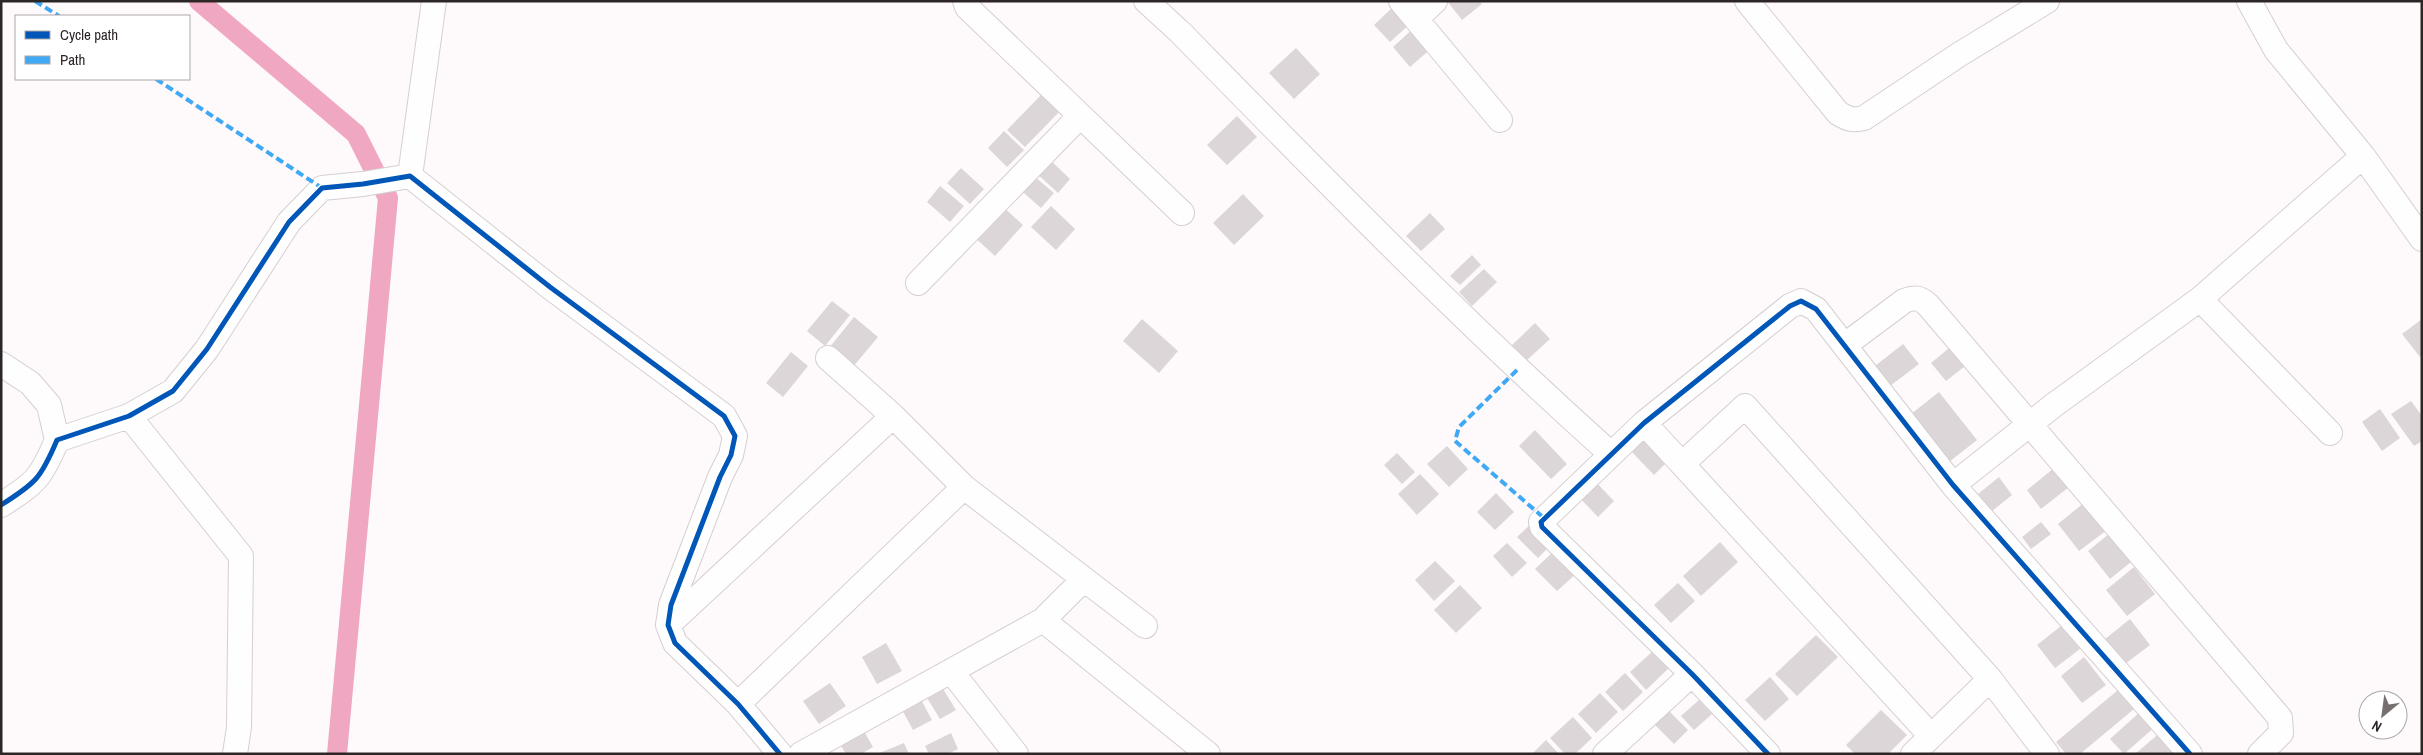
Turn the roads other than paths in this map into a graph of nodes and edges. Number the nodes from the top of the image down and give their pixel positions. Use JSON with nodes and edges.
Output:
{"nodes":[{"id":1,"x":434,"y":1,"type":"edge"},
{"id":2,"x":965,"y":1,"type":"edge"},
{"id":3,"x":1146,"y":1,"type":"edge"},
{"id":4,"x":1401,"y":1,"type":"edge"},
{"id":5,"x":1435,"y":1,"type":"edge"},
{"id":6,"x":1747,"y":1,"type":"edge"},
{"id":7,"x":2047,"y":1,"type":"edge"},
{"id":8,"x":2259,"y":5,"type":"edge"},
{"id":9,"x":1416,"y":19,"type":"junction"},
{"id":10,"x":1080,"y":116,"type":"junction"},
{"id":11,"x":1500,"y":120,"type":"dead end"},
{"id":12,"x":2363,"y":156,"type":"junction"},
{"id":13,"x":403,"y":177,"type":"junction"},
{"id":14,"x":1182,"y":213,"type":"dead end"},
{"id":15,"x":2422,"y":239,"type":"edge"},
{"id":16,"x":918,"y":283,"type":"dead end"},
{"id":17,"x":2200,"y":299,"type":"junction"},
{"id":18,"x":1845,"y":345,"type":"junction"},
{"id":19,"x":828,"y":358,"type":"dead end"},
{"id":20,"x":1,"y":364,"type":"edge"},
{"id":21,"x":129,"y":416,"type":"junction"},
{"id":22,"x":893,"y":416,"type":"junction"},
{"id":23,"x":1644,"y":423,"type":"junction"},
{"id":24,"x":2030,"y":426,"type":"junction"},
{"id":25,"x":2330,"y":433,"type":"dead end"},
{"id":26,"x":57,"y":440,"type":"junction"},
{"id":27,"x":1610,"y":454,"type":"junction"},
{"id":28,"x":1682,"y":464,"type":"junction"},
{"id":29,"x":1953,"y":485,"type":"junction"},
{"id":30,"x":964,"y":487,"type":"junction"},
{"id":31,"x":1,"y":505,"type":"edge"},
{"id":32,"x":1083,"y":580,"type":"junction"},
{"id":33,"x":1043,"y":620,"type":"junction"},
{"id":34,"x":668,"y":625,"type":"junction"},
{"id":35,"x":1145,"y":626,"type":"dead end"},
{"id":36,"x":951,"y":672,"type":"junction"},
{"id":37,"x":1692,"y":674,"type":"junction"},
{"id":38,"x":1990,"y":679,"type":"junction"},
{"id":39,"x":738,"y":704,"type":"junction"},
{"id":40,"x":1931,"y":736,"type":"junction"},
{"id":41,"x":235,"y":754,"type":"edge"},
{"id":42,"x":780,"y":754,"type":"edge"},
{"id":43,"x":801,"y":754,"type":"edge"},
{"id":44,"x":1016,"y":754,"type":"edge"},
{"id":45,"x":1208,"y":754,"type":"edge"},
{"id":46,"x":1605,"y":754,"type":"edge"},
{"id":47,"x":1768,"y":754,"type":"edge"},
{"id":48,"x":1913,"y":754,"type":"edge"},
{"id":49,"x":2046,"y":754,"type":"edge"},
{"id":50,"x":2190,"y":754,"type":"edge"},
{"id":51,"x":2260,"y":754,"type":"edge"}],
"edges":[{"from":1,"to":13,"type":"street"},
{"from":2,"to":10,"type":"street"},
{"from":3,"to":27,"type":"street"},
{"from":4,"to":9,"type":"street"},
{"from":5,"to":9,"type":"street"},
{"from":6,"to":7,"type":"street"},
{"from":8,"to":12,"type":"street"},
{"from":9,"to":11,"type":"street"},
{"from":10,"to":14,"type":"street"},
{"from":10,"to":16,"type":"street"},
{"from":12,"to":15,"type":"street"},
{"from":12,"to":17,"type":"street"},
{"from":13,"to":21,"type":"street"},
{"from":13,"to":34,"type":"street"},
{"from":17,"to":24,"type":"street"},
{"from":17,"to":25,"type":"street"},
{"from":18,"to":23,"type":"street"},
{"from":18,"to":24,"type":"street"},
{"from":18,"to":29,"type":"street"},
{"from":19,"to":22,"type":"street"},
{"from":20,"to":26,"type":"street"},
{"from":21,"to":26,"type":"street"},
{"from":21,"to":41,"type":"street"},
{"from":22,"to":30,"type":"street"},
{"from":22,"to":34,"type":"street"},
{"from":23,"to":27,"type":"street"},
{"from":23,"to":28,"type":"street"},
{"from":24,"to":29,"type":"street"},
{"from":24,"to":51,"type":"street"},
{"from":26,"to":31,"type":"street"},
{"from":27,"to":37,"type":"street"},
{"from":28,"to":38,"type":"street"},
{"from":28,"to":40,"type":"street"},
{"from":29,"to":50,"type":"street"},
{"from":30,"to":32,"type":"street"},
{"from":30,"to":39,"type":"street"},
{"from":32,"to":33,"type":"street"},
{"from":32,"to":35,"type":"street"},
{"from":33,"to":36,"type":"street"},
{"from":33,"to":45,"type":"street"},
{"from":34,"to":39,"type":"street"},
{"from":36,"to":43,"type":"street"},
{"from":36,"to":44,"type":"street"},
{"from":37,"to":46,"type":"street"},
{"from":37,"to":47,"type":"street"},
{"from":38,"to":40,"type":"street"},
{"from":38,"to":49,"type":"street"},
{"from":39,"to":42,"type":"street"},
{"from":40,"to":48,"type":"street"}]}
